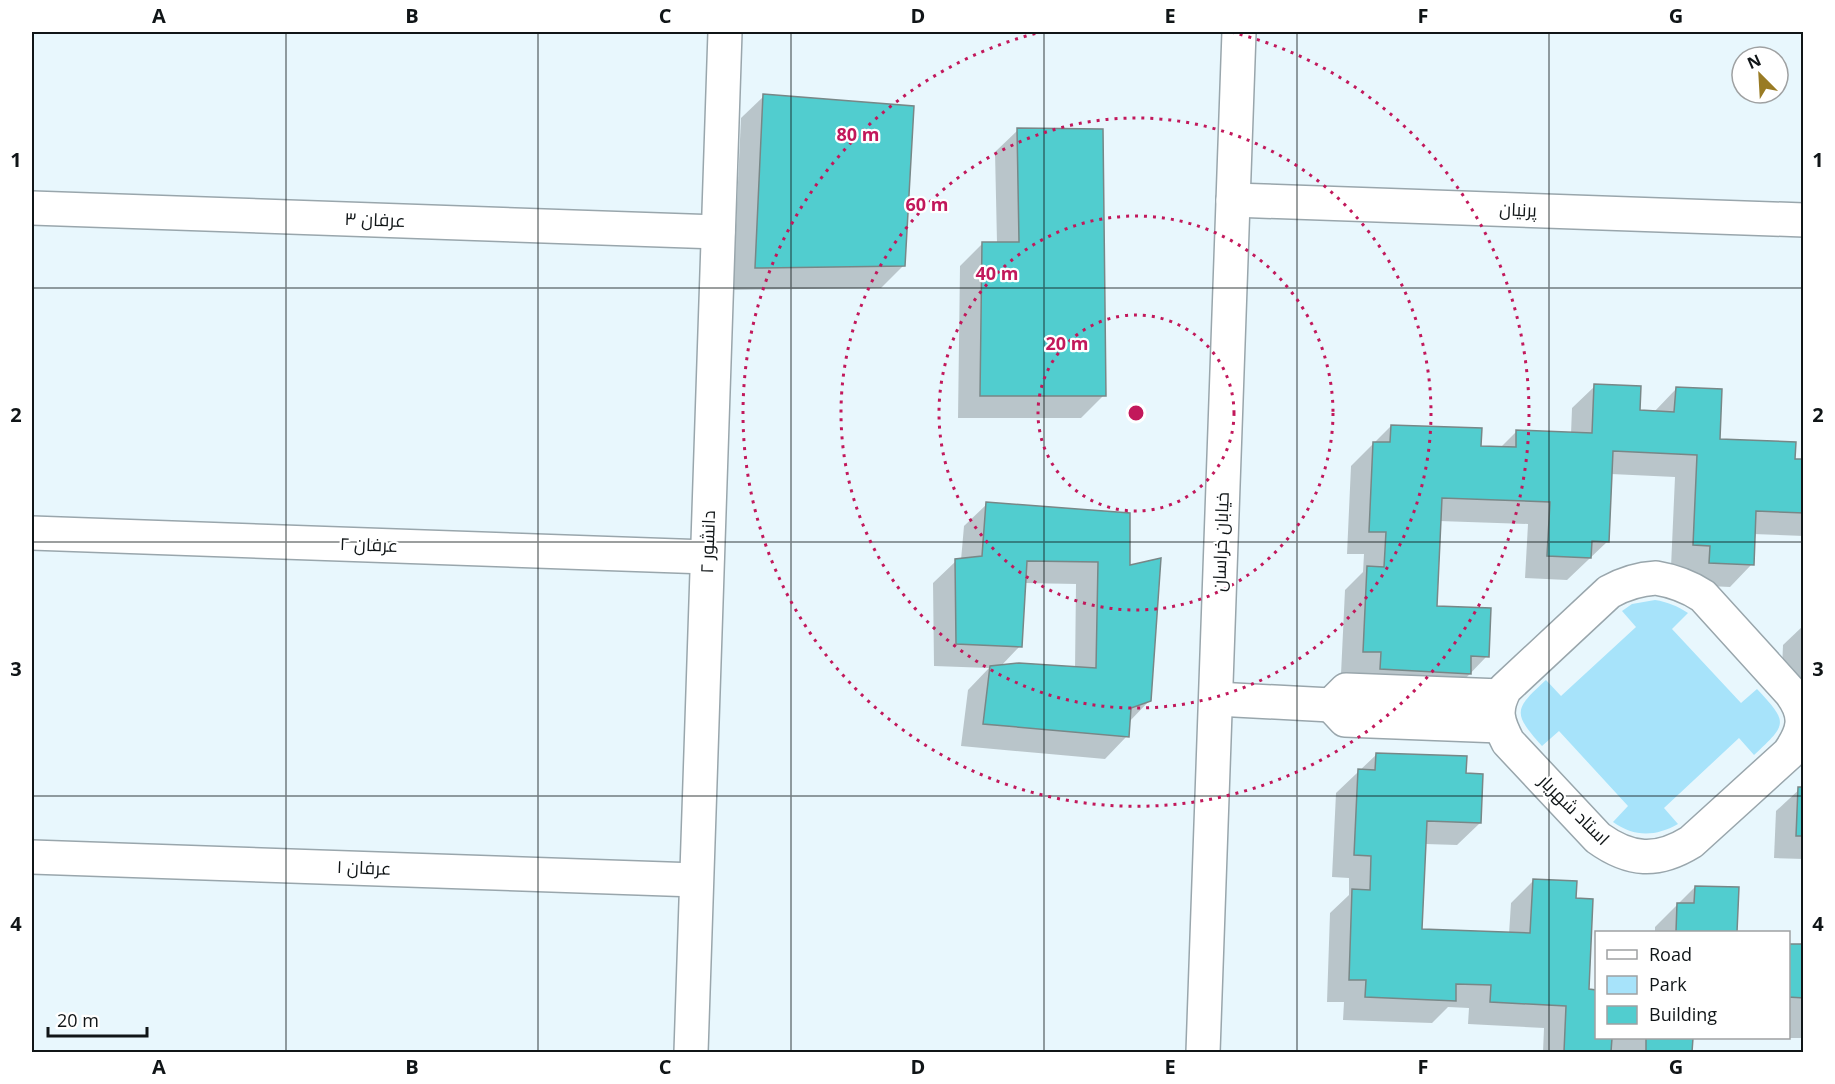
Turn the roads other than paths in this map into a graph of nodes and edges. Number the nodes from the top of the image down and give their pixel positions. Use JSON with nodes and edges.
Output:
{"nodes":[{"id":1,"x":725,"y":32,"type":"edge"},
{"id":2,"x":1239,"y":32,"type":"edge"},
{"id":3,"x":1233,"y":200,"type":"junction"},
{"id":4,"x":32,"y":208,"type":"edge"},
{"id":5,"x":1803,"y":220,"type":"edge"},
{"id":6,"x":718,"y":232,"type":"junction"},
{"id":7,"x":32,"y":533,"type":"edge"},
{"id":8,"x":707,"y":557,"type":"junction"},
{"id":9,"x":1216,"y":699,"type":"junction"},
{"id":10,"x":1500,"y":711,"type":"junction"},
{"id":11,"x":1802,"y":723,"type":"edge"},
{"id":12,"x":32,"y":857,"type":"edge"},
{"id":13,"x":696,"y":880,"type":"junction"},
{"id":14,"x":691,"y":1053,"type":"edge"},
{"id":15,"x":1203,"y":1053,"type":"edge"}],
"edges":[{"from":1,"to":6,"type":"street","name":"دانشور ۲"},
{"from":2,"to":3,"type":"street","name":"خیابان خراسان"},
{"from":3,"to":5,"type":"street","name":"پرنیان"},
{"from":3,"to":9,"type":"street","name":"خیابان خراسان"},
{"from":4,"to":6,"type":"street","name":"عرفان ۳"},
{"from":6,"to":8,"type":"street","name":"دانشور ۲"},
{"from":7,"to":8,"type":"street","name":"عرفان ۲"},
{"from":8,"to":13,"type":"street","name":"دانشور ۲"},
{"from":9,"to":10,"type":"street"},
{"from":9,"to":15,"type":"street","name":"خیابان خراسان"},
{"from":10,"to":11,"type":"street","name":"استاد شهریار"},
{"from":10,"to":11,"type":"street","name":"استاد شهریار"},
{"from":12,"to":13,"type":"street","name":"عرفان ۱"},
{"from":13,"to":14,"type":"street","name":"دانشور ۲"}]}
